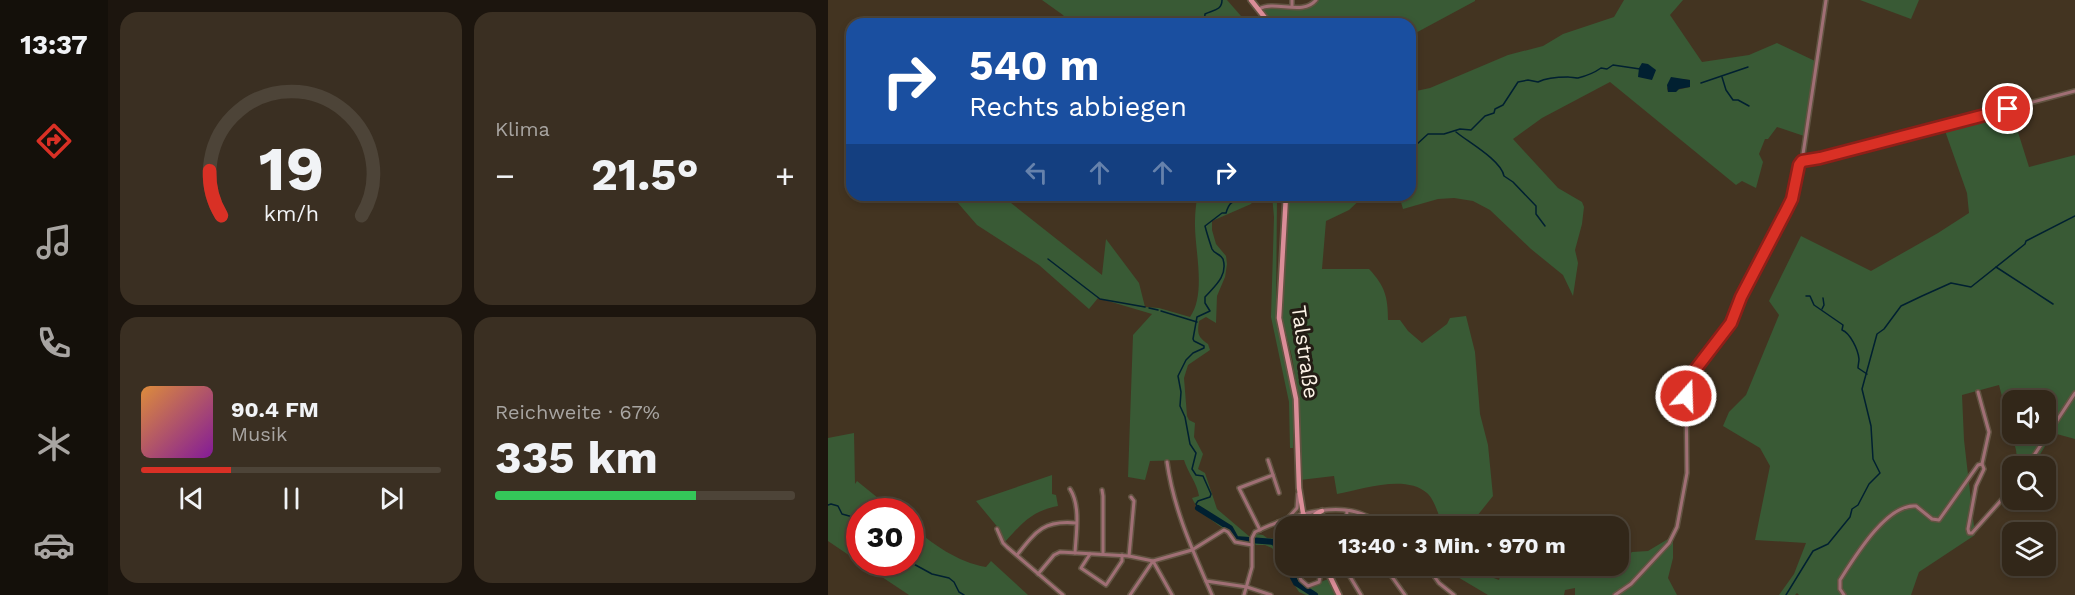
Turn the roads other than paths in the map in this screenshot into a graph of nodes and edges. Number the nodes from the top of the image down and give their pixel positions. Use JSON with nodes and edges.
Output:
{"nodes":[{"id":1,"x":1251,"y":0,"type":"edge"},
{"id":2,"x":1292,"y":0,"type":"edge"},
{"id":3,"x":1316,"y":0,"type":"edge"},
{"id":4,"x":1826,"y":0,"type":"edge"},
{"id":5,"x":1292,"y":6,"type":"junction"},
{"id":6,"x":1259,"y":9,"type":"junction"},
{"id":7,"x":1266,"y":18,"type":"edge"},
{"id":8,"x":2075,"y":91,"type":"edge"},
{"id":9,"x":1802,"y":161,"type":"junction"},
{"id":10,"x":1286,"y":201,"type":"edge"},
{"id":11,"x":1978,"y":392,"type":"dead end"},
{"id":12,"x":2075,"y":393,"type":"edge"},
{"id":13,"x":2034,"y":456,"type":"edge"},
{"id":14,"x":1268,"y":460,"type":"dead end"},
{"id":15,"x":1167,"y":462,"type":"dead end"},
{"id":16,"x":1982,"y":464,"type":"junction"},
{"id":17,"x":1273,"y":475,"type":"junction"},
{"id":18,"x":1299,"y":488,"type":"junction"},
{"id":19,"x":1071,"y":489,"type":"dead end"},
{"id":20,"x":1102,"y":490,"type":"dead end"},
{"id":21,"x":1279,"y":493,"type":"dead end"},
{"id":22,"x":1131,"y":497,"type":"dead end"},
{"id":23,"x":2002,"y":500,"type":"edge"},
{"id":24,"x":1322,"y":511,"type":"junction"},
{"id":25,"x":1347,"y":511,"type":"junction"},
{"id":26,"x":1303,"y":513,"type":"junction"},
{"id":27,"x":1290,"y":516,"type":"edge"},
{"id":28,"x":1296,"y":516,"type":"edge"},
{"id":29,"x":1305,"y":516,"type":"edge"},
{"id":30,"x":1313,"y":516,"type":"edge"},
{"id":31,"x":1347,"y":516,"type":"edge"},
{"id":32,"x":1367,"y":516,"type":"edge"},
{"id":33,"x":1275,"y":523,"type":"edge"},
{"id":34,"x":1076,"y":524,"type":"junction"},
{"id":35,"x":997,"y":530,"type":"dead end"},
{"id":36,"x":1260,"y":530,"type":"junction"},
{"id":37,"x":1252,"y":542,"type":"junction"},
{"id":38,"x":1192,"y":550,"type":"junction"},
{"id":39,"x":1075,"y":553,"type":"junction"},
{"id":40,"x":1090,"y":554,"type":"junction"},
{"id":41,"x":1103,"y":554,"type":"junction"},
{"id":42,"x":1017,"y":555,"type":"junction"},
{"id":43,"x":1122,"y":555,"type":"junction"},
{"id":44,"x":1129,"y":556,"type":"junction"},
{"id":45,"x":1153,"y":561,"type":"junction"},
{"id":46,"x":1301,"y":573,"type":"joint"},
{"id":47,"x":1038,"y":574,"type":"junction"},
{"id":48,"x":1330,"y":576,"type":"edge"},
{"id":49,"x":1350,"y":576,"type":"edge"},
{"id":50,"x":1391,"y":576,"type":"edge"},
{"id":51,"x":1434,"y":576,"type":"edge"},
{"id":52,"x":1206,"y":581,"type":"junction"},
{"id":53,"x":1247,"y":587,"type":"junction"},
{"id":54,"x":1063,"y":595,"type":"edge"},
{"id":55,"x":1130,"y":595,"type":"edge"},
{"id":56,"x":1172,"y":595,"type":"edge"},
{"id":57,"x":1212,"y":595,"type":"edge"},
{"id":58,"x":1244,"y":595,"type":"edge"},
{"id":59,"x":1271,"y":595,"type":"edge"},
{"id":60,"x":1339,"y":595,"type":"edge"},
{"id":61,"x":1361,"y":595,"type":"edge"},
{"id":62,"x":1405,"y":595,"type":"edge"},
{"id":63,"x":1454,"y":595,"type":"edge"},
{"id":64,"x":1615,"y":595,"type":"edge"},
{"id":65,"x":1844,"y":595,"type":"edge"}],
"edges":[{"from":1,"to":6,"type":"main road"},
{"from":2,"to":5,"type":"street"},
{"from":3,"to":5,"type":"street"},
{"from":4,"to":9,"type":"street"},
{"from":5,"to":6,"type":"street"},
{"from":6,"to":7,"type":"main road"},
{"from":8,"to":9,"type":"street"},
{"from":9,"to":64,"type":"street"},
{"from":10,"to":18,"type":"main road","name":"Talstraße"},
{"from":11,"to":16,"type":"street"},
{"from":12,"to":13,"type":"street"},
{"from":14,"to":17,"type":"street"},
{"from":15,"to":38,"type":"street"},
{"from":16,"to":23,"type":"street"},
{"from":16,"to":65,"type":"street"},
{"from":17,"to":21,"type":"street"},
{"from":17,"to":36,"type":"street"},
{"from":18,"to":26,"type":"main road","name":"Talstraße"},
{"from":18,"to":27,"type":"street"},
{"from":19,"to":34,"type":"street"},
{"from":20,"to":41,"type":"street"},
{"from":22,"to":44,"type":"street"},
{"from":24,"to":25,"type":"street"},
{"from":24,"to":26,"type":"street"},
{"from":24,"to":30,"type":"main road"},
{"from":25,"to":31,"type":"street"},
{"from":25,"to":32,"type":"street"},
{"from":26,"to":28,"type":"street"},
{"from":26,"to":29,"type":"main road","name":"Talstraße"},
{"from":33,"to":36,"type":"street"},
{"from":34,"to":39,"type":"street"},
{"from":34,"to":42,"type":"street"},
{"from":35,"to":42,"type":"street"},
{"from":36,"to":37,"type":"street"},
{"from":37,"to":38,"type":"street"},
{"from":37,"to":53,"type":"street"},
{"from":38,"to":45,"type":"street"},
{"from":38,"to":52,"type":"street"},
{"from":39,"to":40,"type":"street"},
{"from":39,"to":47,"type":"street"},
{"from":40,"to":41,"type":"street"},
{"from":40,"to":43,"type":"street"},
{"from":41,"to":43,"type":"street"},
{"from":42,"to":47,"type":"street"},
{"from":43,"to":44,"type":"street"},
{"from":44,"to":45,"type":"street"},
{"from":45,"to":55,"type":"street"},
{"from":45,"to":56,"type":"street"},
{"from":46,"to":46,"type":"street"},
{"from":47,"to":54,"type":"street"},
{"from":48,"to":60,"type":"main road"},
{"from":49,"to":61,"type":"street"},
{"from":50,"to":62,"type":"street"},
{"from":51,"to":63,"type":"street"},
{"from":52,"to":53,"type":"street"},
{"from":52,"to":57,"type":"street"},
{"from":53,"to":58,"type":"street"},
{"from":53,"to":59,"type":"street"}]}
